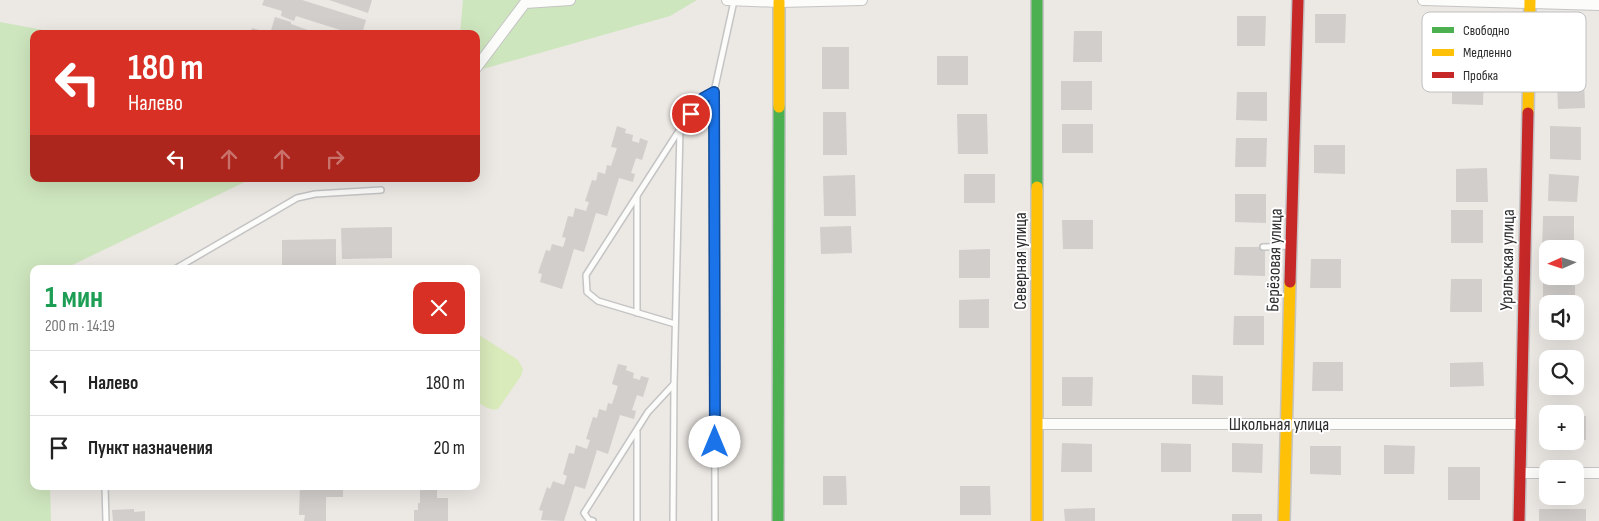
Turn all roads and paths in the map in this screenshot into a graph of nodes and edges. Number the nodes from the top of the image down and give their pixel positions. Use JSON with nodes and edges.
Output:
{"nodes":[{"id":1,"x":570,"y":0,"type":"edge"},
{"id":2,"x":862,"y":0,"type":"edge"},
{"id":3,"x":1037,"y":0,"type":"edge"},
{"id":4,"x":1298,"y":0,"type":"edge"},
{"id":5,"x":1423,"y":0,"type":"edge"},
{"id":6,"x":731,"y":1,"type":"edge"},
{"id":7,"x":779,"y":2,"type":"junction"},
{"id":8,"x":1530,"y":2,"type":"edge"},
{"id":9,"x":1599,"y":4,"type":"edge"},
{"id":10,"x":480,"y":63,"type":"edge"},
{"id":11,"x":714,"y":92,"type":"junction"},
{"id":12,"x":1528,"y":92,"type":"edge"},
{"id":13,"x":680,"y":129,"type":"junction"},
{"id":14,"x":382,"y":190,"type":"dead end"},
{"id":15,"x":637,"y":196,"type":"junction"},
{"id":16,"x":1292,"y":246,"type":"junction"},
{"id":17,"x":1263,"y":247,"type":"dead end"},
{"id":18,"x":182,"y":265,"type":"edge"},
{"id":19,"x":637,"y":313,"type":"junction"},
{"id":20,"x":675,"y":324,"type":"junction"},
{"id":21,"x":674,"y":384,"type":"junction"},
{"id":22,"x":1286,"y":423,"type":"junction"},
{"id":23,"x":1037,"y":424,"type":"junction"},
{"id":24,"x":1521,"y":424,"type":"junction"},
{"id":25,"x":637,"y":430,"type":"junction"},
{"id":26,"x":1520,"y":473,"type":"junction"},
{"id":27,"x":1539,"y":473,"type":"edge"},
{"id":28,"x":1584,"y":473,"type":"edge"},
{"id":29,"x":1599,"y":473,"type":"edge"},
{"id":30,"x":105,"y":490,"type":"edge"},
{"id":31,"x":106,"y":521,"type":"edge"},
{"id":32,"x":593,"y":521,"type":"edge"},
{"id":33,"x":637,"y":521,"type":"edge"},
{"id":34,"x":673,"y":521,"type":"edge"},
{"id":35,"x":715,"y":521,"type":"edge"},
{"id":36,"x":778,"y":521,"type":"edge"},
{"id":37,"x":1037,"y":521,"type":"edge"},
{"id":38,"x":1284,"y":521,"type":"edge"},
{"id":39,"x":1519,"y":521,"type":"edge"}],
"edges":[{"from":1,"to":10,"type":"street"},
{"from":2,"to":7,"type":"street"},
{"from":3,"to":23,"type":"street","name":"Северная улица"},
{"from":4,"to":16,"type":"street","name":"Берёзовая улица"},
{"from":5,"to":8,"type":"street"},
{"from":6,"to":7,"type":"street"},
{"from":6,"to":11,"type":"lane"},
{"from":7,"to":36,"type":"street"},
{"from":8,"to":9,"type":"street"},
{"from":11,"to":13,"type":"lane"},
{"from":11,"to":35,"type":"lane"},
{"from":12,"to":24,"type":"street","name":"Уральская улица"},
{"from":13,"to":15,"type":"lane"},
{"from":13,"to":20,"type":"lane"},
{"from":14,"to":18,"type":"lane"},
{"from":15,"to":19,"type":"lane"},
{"from":15,"to":19,"type":"lane"},
{"from":16,"to":17,"type":"lane"},
{"from":16,"to":22,"type":"street","name":"Берёзовая улица"},
{"from":19,"to":20,"type":"lane"},
{"from":20,"to":21,"type":"lane"},
{"from":21,"to":25,"type":"lane"},
{"from":21,"to":34,"type":"lane"},
{"from":22,"to":23,"type":"street","name":"Школьная улица"},
{"from":22,"to":24,"type":"street","name":"Школьная улица"},
{"from":22,"to":38,"type":"street","name":"Берёзовая улица"},
{"from":23,"to":37,"type":"street","name":"Северная улица"},
{"from":24,"to":26,"type":"street","name":"Уральская улица"},
{"from":25,"to":32,"type":"lane"},
{"from":25,"to":33,"type":"lane"},
{"from":26,"to":27,"type":"street"},
{"from":26,"to":39,"type":"street","name":"Уральская улица"},
{"from":28,"to":29,"type":"street"},
{"from":30,"to":31,"type":"lane"}]}
